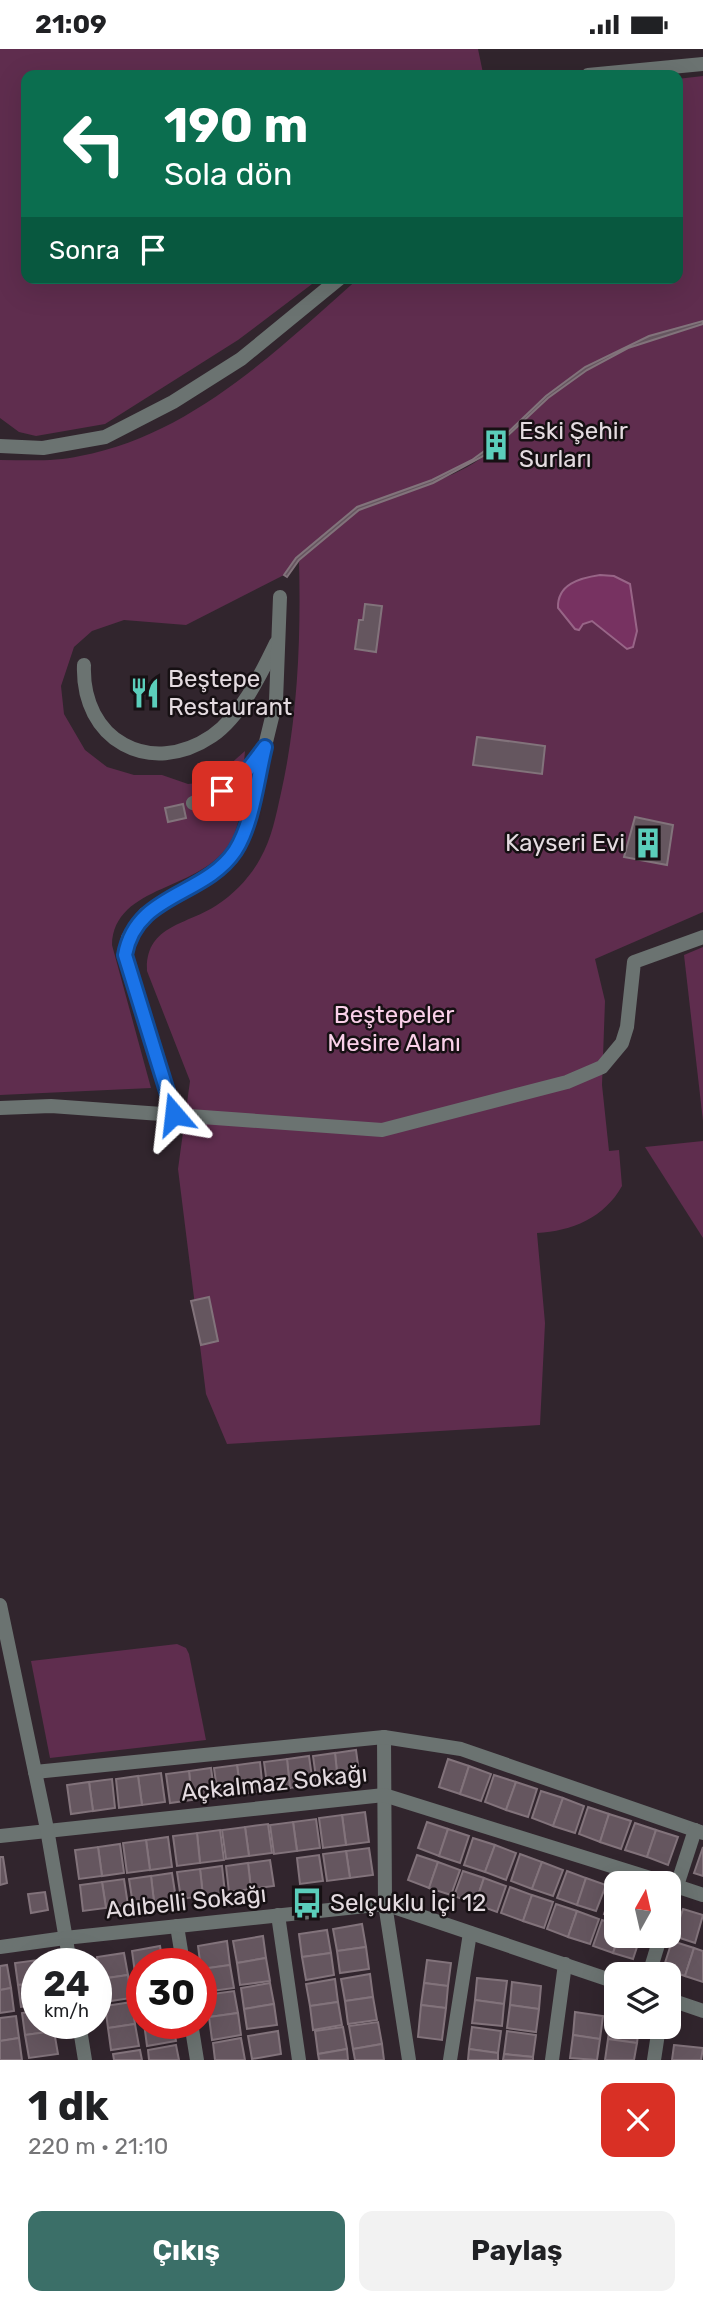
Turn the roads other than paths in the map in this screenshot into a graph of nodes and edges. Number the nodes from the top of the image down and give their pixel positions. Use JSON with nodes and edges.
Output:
{"nodes":[{"id":1,"x":703,"y":64,"type":"edge"},
{"id":2,"x":640,"y":70,"type":"edge"},
{"id":3,"x":333,"y":284,"type":"edge"},
{"id":4,"x":0,"y":446,"type":"edge"},
{"id":5,"x":280,"y":597,"type":"dead end"},
{"id":6,"x":278,"y":639,"type":"junction"},
{"id":7,"x":84,"y":665,"type":"dead end"},
{"id":8,"x":265,"y":747,"type":"junction"},
{"id":9,"x":193,"y":803,"type":"dead end"},
{"id":10,"x":703,"y":937,"type":"edge"},
{"id":11,"x":0,"y":1108,"type":"edge"},
{"id":12,"x":174,"y":1114,"type":"junction"},
{"id":13,"x":0,"y":1605,"type":"edge"},
{"id":14,"x":384,"y":1737,"type":"junction"},
{"id":15,"x":35,"y":1772,"type":"junction"},
{"id":16,"x":384,"y":1795,"type":"junction"},
{"id":17,"x":47,"y":1829,"type":"junction"},
{"id":18,"x":699,"y":1832,"type":"edge"},
{"id":19,"x":0,"y":1836,"type":"edge"},
{"id":20,"x":629,"y":1871,"type":"edge"},
{"id":21,"x":678,"y":1871,"type":"edge"},
{"id":22,"x":681,"y":1887,"type":"edge"},
{"id":23,"x":703,"y":1895,"type":"edge"},
{"id":24,"x":384,"y":1904,"type":"junction"},
{"id":25,"x":278,"y":1915,"type":"junction"},
{"id":26,"x":177,"y":1926,"type":"junction"},
{"id":27,"x":470,"y":1933,"type":"junction"},
{"id":28,"x":65,"y":1938,"type":"junction"},
{"id":29,"x":0,"y":1947,"type":"edge"},
{"id":30,"x":67,"y":1948,"type":"edge"},
{"id":31,"x":181,"y":1948,"type":"edge"},
{"id":32,"x":565,"y":1964,"type":"junction"},
{"id":33,"x":604,"y":1978,"type":"edge"},
{"id":34,"x":681,"y":2003,"type":"edge"},
{"id":35,"x":703,"y":2011,"type":"edge"},
{"id":36,"x":82,"y":2039,"type":"edge"},
{"id":37,"x":194,"y":2039,"type":"edge"},
{"id":38,"x":657,"y":2039,"type":"edge"},
{"id":39,"x":85,"y":2060,"type":"edge"},
{"id":40,"x":197,"y":2060,"type":"edge"},
{"id":41,"x":299,"y":2060,"type":"edge"},
{"id":42,"x":408,"y":2060,"type":"edge"},
{"id":43,"x":450,"y":2060,"type":"edge"},
{"id":44,"x":552,"y":2060,"type":"edge"},
{"id":45,"x":654,"y":2060,"type":"edge"}],
"edges":[{"from":1,"to":2,"type":"street"},
{"from":3,"to":4,"type":"street"},
{"from":5,"to":6,"type":"street"},
{"from":6,"to":7,"type":"street"},
{"from":6,"to":8,"type":"street"},
{"from":8,"to":9,"type":"street"},
{"from":8,"to":12,"type":"street"},
{"from":10,"to":12,"type":"street"},
{"from":11,"to":12,"type":"street"},
{"from":13,"to":15,"type":"street"},
{"from":14,"to":15,"type":"street"},
{"from":14,"to":16,"type":"street"},
{"from":14,"to":18,"type":"street"},
{"from":15,"to":17,"type":"street"},
{"from":16,"to":17,"type":"street","name":"Açkalmaz Sokağı"},
{"from":16,"to":20,"type":"street","name":"Açkalmaz Sokağı"},
{"from":16,"to":24,"type":"street"},
{"from":17,"to":19,"type":"street","name":"Açkalmaz Sokağı"},
{"from":17,"to":28,"type":"street"},
{"from":18,"to":21,"type":"street"},
{"from":22,"to":23,"type":"street","name":"Açkalmaz Sokağı"},
{"from":24,"to":25,"type":"street","name":"Adıbelli Sokağı"},
{"from":24,"to":27,"type":"street","name":"Adıbelli Sokağı"},
{"from":24,"to":42,"type":"street"},
{"from":25,"to":26,"type":"street","name":"Adıbelli Sokağı"},
{"from":25,"to":41,"type":"street"},
{"from":26,"to":28,"type":"street","name":"Adıbelli Sokağı"},
{"from":26,"to":31,"type":"street"},
{"from":27,"to":32,"type":"street","name":"Adıbelli Sokağı"},
{"from":27,"to":43,"type":"street"},
{"from":28,"to":29,"type":"street","name":"Adıbelli Sokağı"},
{"from":28,"to":30,"type":"street"},
{"from":32,"to":33,"type":"street","name":"Adıbelli Sokağı"},
{"from":32,"to":44,"type":"street"},
{"from":34,"to":35,"type":"street"},
{"from":36,"to":39,"type":"street"},
{"from":37,"to":40,"type":"street"},
{"from":38,"to":45,"type":"street"}]}
